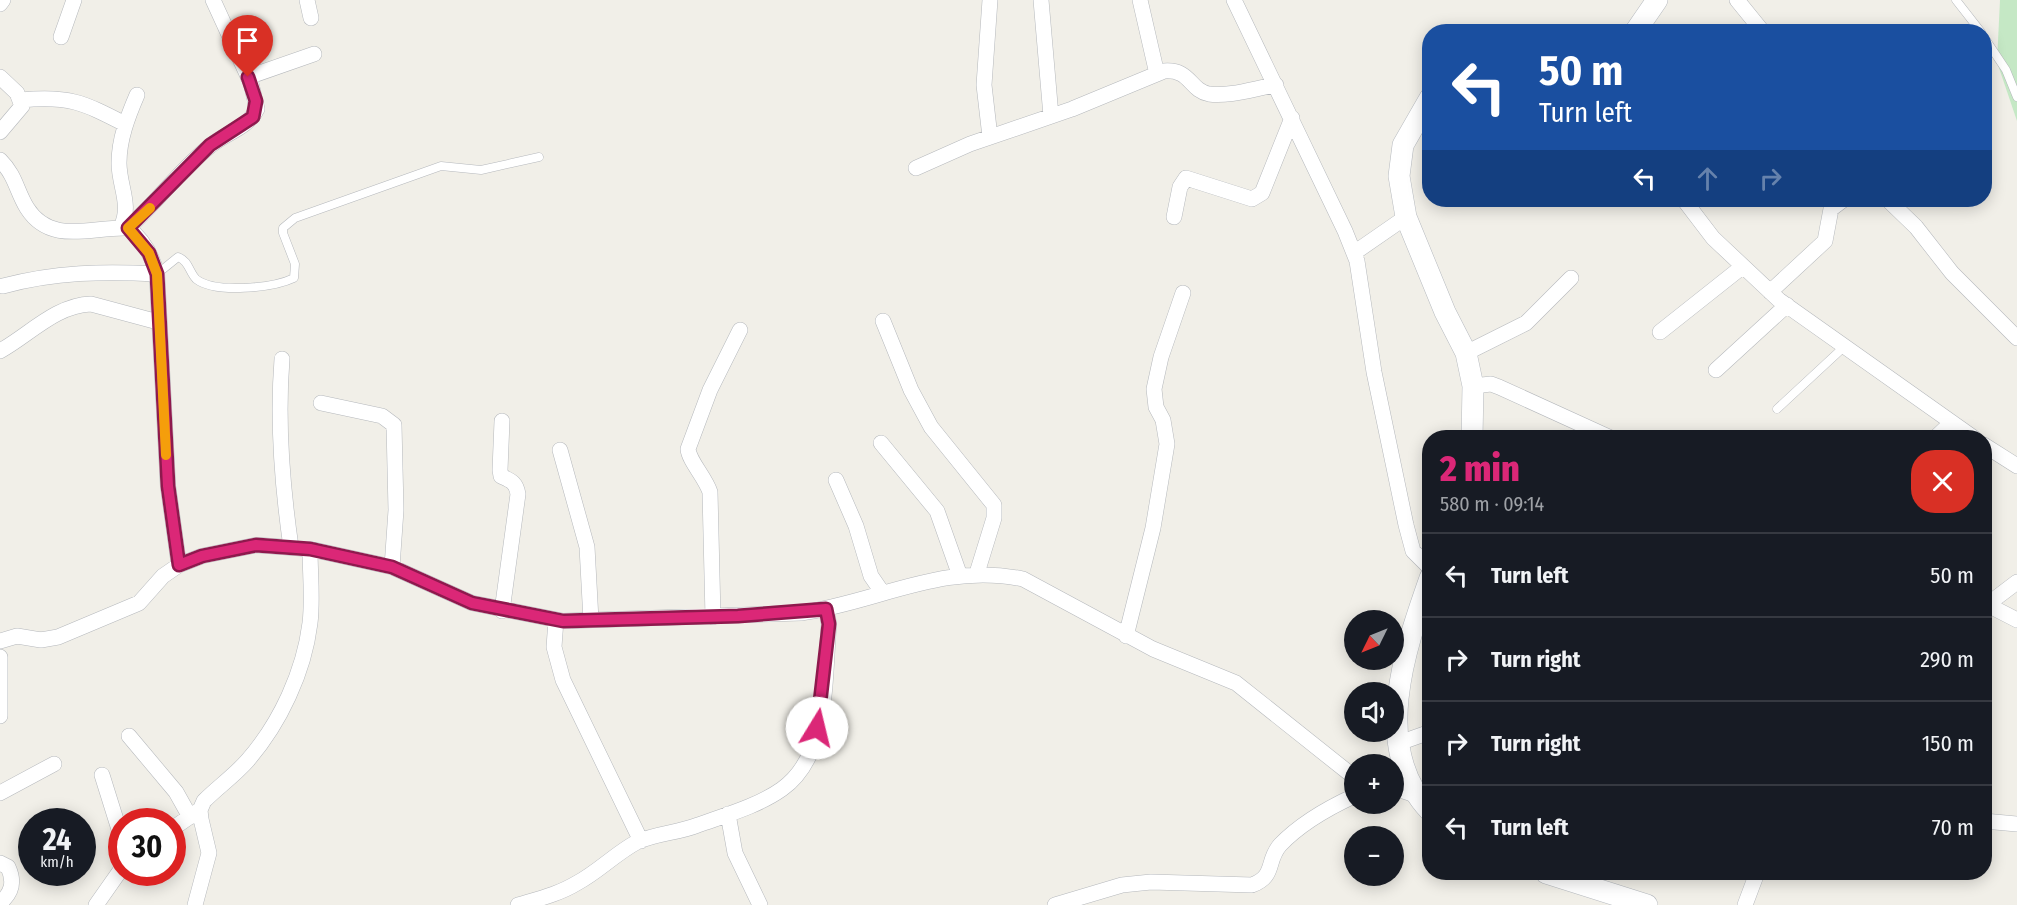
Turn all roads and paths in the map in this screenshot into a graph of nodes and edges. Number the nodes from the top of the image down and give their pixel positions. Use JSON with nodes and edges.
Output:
{"nodes":[{"id":1,"x":3,"y":0,"type":"edge"},
{"id":2,"x":74,"y":0,"type":"edge"},
{"id":3,"x":213,"y":0,"type":"edge"},
{"id":4,"x":306,"y":0,"type":"edge"},
{"id":5,"x":990,"y":0,"type":"edge"},
{"id":6,"x":1041,"y":0,"type":"edge"},
{"id":7,"x":1140,"y":0,"type":"edge"},
{"id":8,"x":1234,"y":0,"type":"edge"},
{"id":9,"x":1658,"y":0,"type":"edge"},
{"id":10,"x":1737,"y":0,"type":"edge"},
{"id":11,"x":1956,"y":0,"type":"edge"},
{"id":12,"x":0,"y":4,"type":"edge"},
{"id":13,"x":311,"y":18,"type":"dead end"},
{"id":14,"x":1641,"y":24,"type":"edge"},
{"id":15,"x":1756,"y":24,"type":"edge"},
{"id":16,"x":1975,"y":24,"type":"edge"},
{"id":17,"x":61,"y":37,"type":"dead end"},
{"id":18,"x":1992,"y":49,"type":"edge"},
{"id":19,"x":314,"y":54,"type":"dead end"},
{"id":20,"x":1157,"y":74,"type":"junction"},
{"id":21,"x":0,"y":77,"type":"edge"},
{"id":22,"x":248,"y":77,"type":"junction"},
{"id":23,"x":1276,"y":85,"type":"junction"},
{"id":24,"x":137,"y":94,"type":"dead end"},
{"id":25,"x":2017,"y":97,"type":"edge"},
{"id":26,"x":21,"y":100,"type":"junction"},
{"id":27,"x":1422,"y":111,"type":"edge"},
{"id":28,"x":1051,"y":116,"type":"junction"},
{"id":29,"x":1292,"y":118,"type":"junction"},
{"id":30,"x":125,"y":124,"type":"junction"},
{"id":31,"x":0,"y":132,"type":"edge"},
{"id":32,"x":990,"y":136,"type":"junction"},
{"id":33,"x":539,"y":157,"type":"dead end"},
{"id":34,"x":0,"y":160,"type":"edge"},
{"id":35,"x":916,"y":168,"type":"dead end"},
{"id":36,"x":1689,"y":207,"type":"edge"},
{"id":37,"x":1834,"y":207,"type":"edge"},
{"id":38,"x":1895,"y":207,"type":"edge"},
{"id":39,"x":1174,"y":217,"type":"dead end"},
{"id":40,"x":1406,"y":217,"type":"junction"},
{"id":41,"x":124,"y":227,"type":"junction"},
{"id":42,"x":1354,"y":253,"type":"junction"},
{"id":43,"x":1742,"y":267,"type":"junction"},
{"id":44,"x":157,"y":274,"type":"junction"},
{"id":45,"x":1571,"y":278,"type":"dead end"},
{"id":46,"x":3,"y":286,"type":"dead end"},
{"id":47,"x":1770,"y":292,"type":"junction"},
{"id":48,"x":1183,"y":293,"type":"dead end"},
{"id":49,"x":1787,"y":305,"type":"junction"},
{"id":50,"x":883,"y":321,"type":"dead end"},
{"id":51,"x":158,"y":322,"type":"junction"},
{"id":52,"x":740,"y":330,"type":"dead end"},
{"id":53,"x":1660,"y":332,"type":"dead end"},
{"id":54,"x":2017,"y":338,"type":"edge"},
{"id":55,"x":1845,"y":346,"type":"junction"},
{"id":56,"x":0,"y":351,"type":"edge"},
{"id":57,"x":1466,"y":352,"type":"junction"},
{"id":58,"x":282,"y":359,"type":"dead end"},
{"id":59,"x":1716,"y":370,"type":"dead end"},
{"id":60,"x":1473,"y":386,"type":"junction"},
{"id":61,"x":321,"y":403,"type":"dead end"},
{"id":62,"x":1778,"y":409,"type":"dead end"},
{"id":63,"x":502,"y":421,"type":"dead end"},
{"id":64,"x":1951,"y":423,"type":"junction"},
{"id":65,"x":1472,"y":430,"type":"edge"},
{"id":66,"x":1593,"y":430,"type":"edge"},
{"id":67,"x":1944,"y":430,"type":"edge"},
{"id":68,"x":1962,"y":430,"type":"edge"},
{"id":69,"x":881,"y":443,"type":"dead end"},
{"id":70,"x":560,"y":450,"type":"dead end"},
{"id":71,"x":1992,"y":450,"type":"edge"},
{"id":72,"x":2017,"y":466,"type":"edge"},
{"id":73,"x":836,"y":480,"type":"dead end"},
{"id":74,"x":291,"y":547,"type":"junction"},
{"id":75,"x":310,"y":549,"type":"junction"},
{"id":76,"x":1422,"y":560,"type":"edge"},
{"id":77,"x":179,"y":565,"type":"junction"},
{"id":78,"x":392,"y":567,"type":"junction"},
{"id":79,"x":977,"y":573,"type":"junction"},
{"id":80,"x":960,"y":576,"type":"junction"},
{"id":81,"x":2017,"y":582,"type":"edge"},
{"id":82,"x":882,"y":592,"type":"junction"},
{"id":83,"x":1992,"y":600,"type":"edge"},
{"id":84,"x":1422,"y":601,"type":"edge"},
{"id":85,"x":1992,"y":607,"type":"edge"},
{"id":86,"x":826,"y":609,"type":"junction"},
{"id":87,"x":502,"y":611,"type":"junction"},
{"id":88,"x":713,"y":617,"type":"junction"},
{"id":89,"x":556,"y":620,"type":"junction"},
{"id":90,"x":2017,"y":620,"type":"edge"},
{"id":91,"x":591,"y":621,"type":"junction"},
{"id":92,"x":1126,"y":636,"type":"junction"},
{"id":93,"x":0,"y":641,"type":"edge"},
{"id":94,"x":0,"y":657,"type":"edge"},
{"id":95,"x":0,"y":716,"type":"edge"},
{"id":96,"x":1422,"y":735,"type":"edge"},
{"id":97,"x":129,"y":736,"type":"dead end"},
{"id":98,"x":1399,"y":743,"type":"junction"},
{"id":99,"x":54,"y":764,"type":"dead end"},
{"id":100,"x":1344,"y":769,"type":"edge"},
{"id":101,"x":102,"y":775,"type":"dead end"},
{"id":102,"x":0,"y":793,"type":"edge"},
{"id":103,"x":1404,"y":793,"type":"edge"},
{"id":104,"x":1422,"y":800,"type":"edge"},
{"id":105,"x":1344,"y":802,"type":"edge"},
{"id":106,"x":1422,"y":803,"type":"edge"},
{"id":107,"x":112,"y":808,"type":"edge"},
{"id":108,"x":195,"y":813,"type":"junction"},
{"id":109,"x":728,"y":814,"type":"junction"},
{"id":110,"x":186,"y":819,"type":"edge"},
{"id":111,"x":1992,"y":822,"type":"edge"},
{"id":112,"x":2017,"y":824,"type":"edge"},
{"id":113,"x":641,"y":841,"type":"junction"},
{"id":114,"x":0,"y":862,"type":"edge"},
{"id":115,"x":1568,"y":880,"type":"edge"},
{"id":116,"x":1754,"y":880,"type":"edge"},
{"id":117,"x":109,"y":886,"type":"edge"},
{"id":118,"x":0,"y":903,"type":"edge"},
{"id":119,"x":1058,"y":904,"type":"edge"},
{"id":120,"x":96,"y":905,"type":"edge"},
{"id":121,"x":195,"y":905,"type":"edge"},
{"id":122,"x":518,"y":905,"type":"edge"},
{"id":123,"x":760,"y":905,"type":"edge"},
{"id":124,"x":1647,"y":905,"type":"edge"},
{"id":125,"x":1745,"y":905,"type":"edge"}],
"edges":[{"from":1,"to":12,"type":"street"},
{"from":2,"to":17,"type":"street"},
{"from":3,"to":22,"type":"street"},
{"from":4,"to":13,"type":"street"},
{"from":5,"to":32,"type":"street"},
{"from":6,"to":28,"type":"street"},
{"from":7,"to":20,"type":"street"},
{"from":8,"to":23,"type":"street"},
{"from":9,"to":14,"type":"street"},
{"from":10,"to":15,"type":"street"},
{"from":11,"to":16,"type":"lane"},
{"from":18,"to":25,"type":"lane"},
{"from":19,"to":22,"type":"street"},
{"from":20,"to":23,"type":"street"},
{"from":20,"to":28,"type":"street"},
{"from":21,"to":26,"type":"street"},
{"from":22,"to":41,"type":"street"},
{"from":23,"to":29,"type":"street"},
{"from":24,"to":30,"type":"street"},
{"from":26,"to":30,"type":"street"},
{"from":26,"to":31,"type":"street"},
{"from":27,"to":40,"type":"street"},
{"from":28,"to":32,"type":"street"},
{"from":29,"to":39,"type":"street"},
{"from":29,"to":42,"type":"street"},
{"from":30,"to":41,"type":"street"},
{"from":32,"to":35,"type":"street"},
{"from":33,"to":44,"type":"lane"},
{"from":34,"to":41,"type":"street"},
{"from":36,"to":43,"type":"street"},
{"from":37,"to":47,"type":"street"},
{"from":38,"to":54,"type":"street"},
{"from":40,"to":42,"type":"street"},
{"from":40,"to":57,"type":"street"},
{"from":41,"to":44,"type":"street"},
{"from":42,"to":76,"type":"street"},
{"from":43,"to":47,"type":"street"},
{"from":43,"to":53,"type":"street"},
{"from":44,"to":46,"type":"street"},
{"from":44,"to":51,"type":"street"},
{"from":45,"to":57,"type":"street"},
{"from":47,"to":49,"type":"street"},
{"from":48,"to":92,"type":"street"},
{"from":49,"to":55,"type":"street"},
{"from":49,"to":59,"type":"street"},
{"from":50,"to":79,"type":"street"},
{"from":51,"to":56,"type":"street"},
{"from":51,"to":77,"type":"street"},
{"from":52,"to":88,"type":"street"},
{"from":55,"to":62,"type":"lane"},
{"from":55,"to":64,"type":"street"},
{"from":57,"to":60,"type":"street"},
{"from":58,"to":74,"type":"street"},
{"from":60,"to":65,"type":"street"},
{"from":60,"to":66,"type":"street"},
{"from":61,"to":78,"type":"street"},
{"from":63,"to":87,"type":"street"},
{"from":64,"to":67,"type":"street"},
{"from":64,"to":68,"type":"street"},
{"from":69,"to":80,"type":"street"},
{"from":70,"to":91,"type":"street"},
{"from":71,"to":72,"type":"street"},
{"from":73,"to":82,"type":"street"},
{"from":74,"to":75,"type":"street"},
{"from":74,"to":77,"type":"street"},
{"from":75,"to":78,"type":"street"},
{"from":75,"to":108,"type":"street"},
{"from":77,"to":93,"type":"street"},
{"from":78,"to":87,"type":"street"},
{"from":79,"to":80,"type":"street"},
{"from":79,"to":92,"type":"street"},
{"from":80,"to":82,"type":"street"},
{"from":81,"to":83,"type":"street"},
{"from":82,"to":86,"type":"street"},
{"from":84,"to":98,"type":"street"},
{"from":85,"to":90,"type":"street"},
{"from":86,"to":88,"type":"street"},
{"from":86,"to":109,"type":"street"},
{"from":87,"to":89,"type":"street"},
{"from":88,"to":91,"type":"street"},
{"from":89,"to":91,"type":"street"},
{"from":89,"to":113,"type":"street"},
{"from":92,"to":100,"type":"street"},
{"from":94,"to":95,"type":"street"},
{"from":96,"to":98,"type":"street"},
{"from":97,"to":108,"type":"street"},
{"from":98,"to":104,"type":"street"},
{"from":99,"to":102,"type":"street"},
{"from":101,"to":107,"type":"street"},
{"from":103,"to":106,"type":"street"},
{"from":105,"to":119,"type":"street"},
{"from":108,"to":110,"type":"street"},
{"from":108,"to":121,"type":"street"},
{"from":109,"to":113,"type":"street"},
{"from":109,"to":123,"type":"street"},
{"from":111,"to":112,"type":"street"},
{"from":113,"to":122,"type":"street"},
{"from":114,"to":118,"type":"street"},
{"from":115,"to":124,"type":"street"},
{"from":116,"to":125,"type":"street"},
{"from":117,"to":120,"type":"street"}]}
